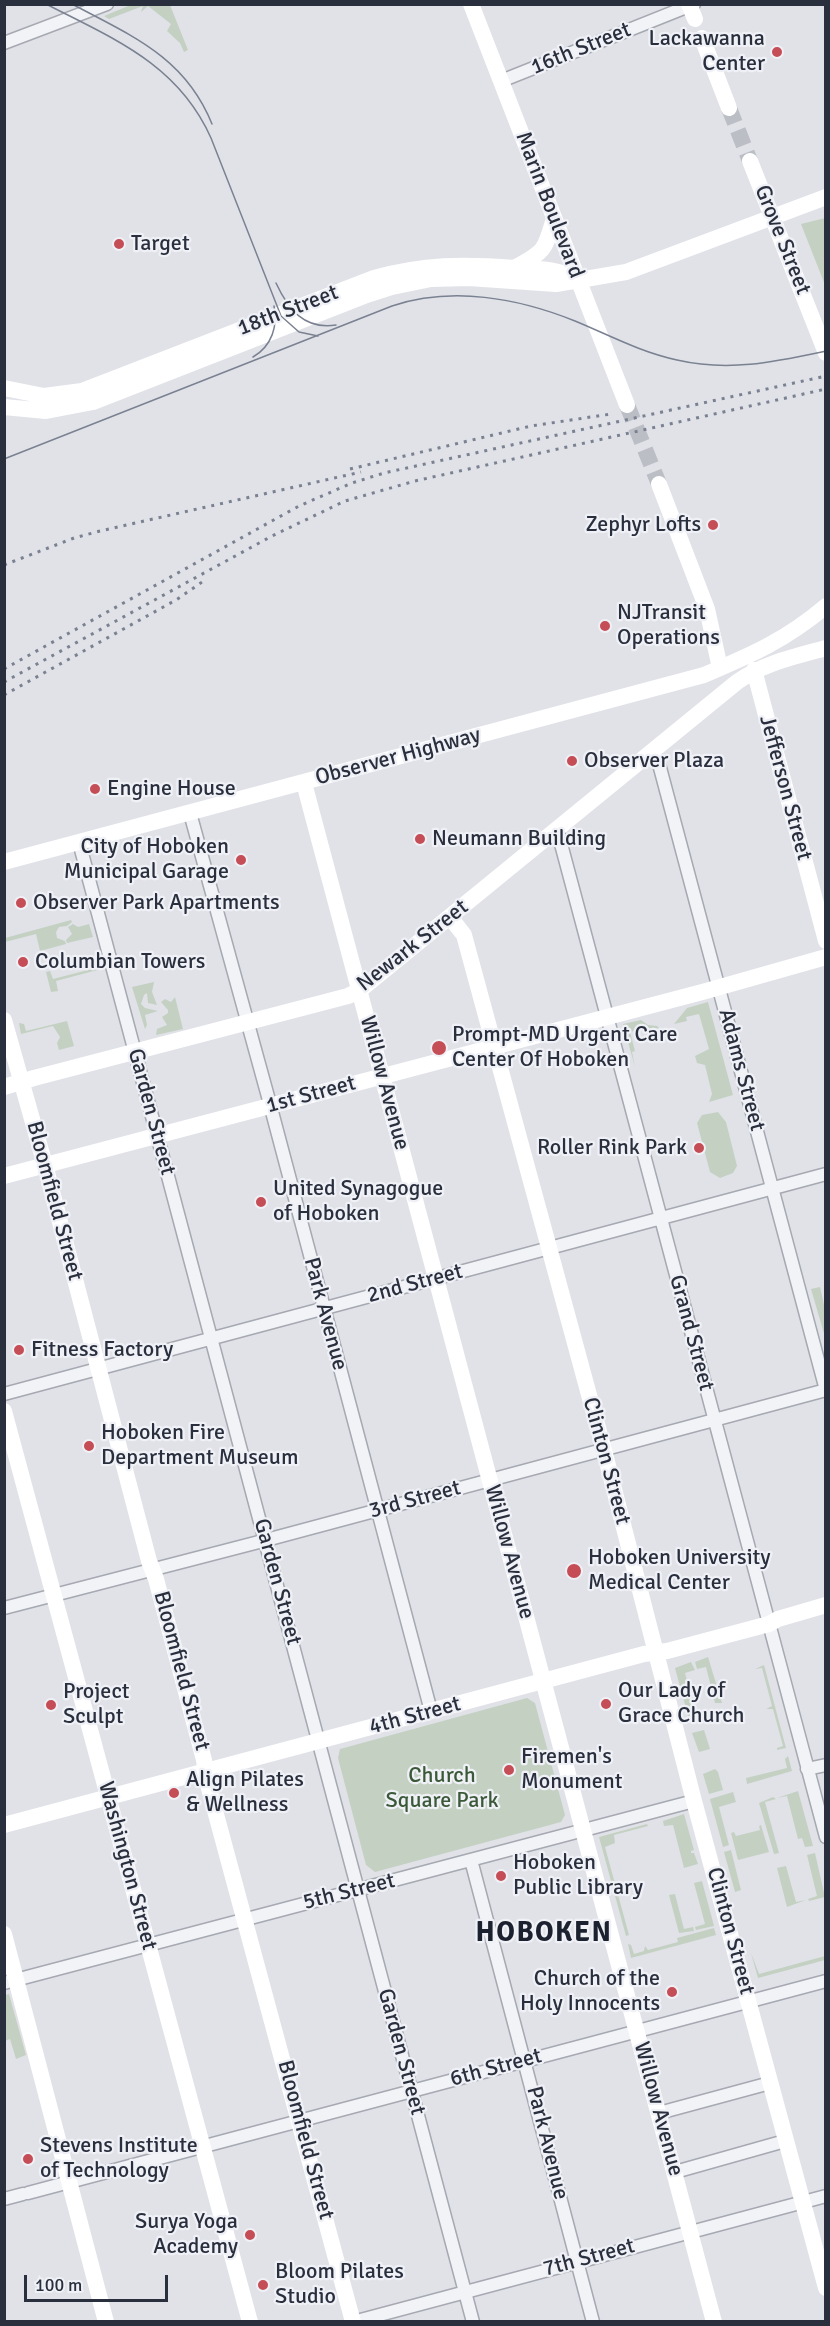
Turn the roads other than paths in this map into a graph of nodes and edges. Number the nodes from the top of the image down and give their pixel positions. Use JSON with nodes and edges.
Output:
{"nodes":[{"id":1,"x":107,"y":4,"type":"edge"},
{"id":2,"x":471,"y":4,"type":"edge"},
{"id":3,"x":692,"y":8,"type":"edge"},
{"id":4,"x":702,"y":38,"type":"dead end"},
{"id":5,"x":4,"y":43,"type":"edge"},
{"id":6,"x":501,"y":81,"type":"junction"},
{"id":7,"x":729,"y":108,"type":"tunnel mouth"},
{"id":8,"x":750,"y":160,"type":"tunnel mouth"},
{"id":9,"x":825,"y":197,"type":"edge"},
{"id":10,"x":772,"y":217,"type":"junction"},
{"id":11,"x":554,"y":218,"type":"junction"},
{"id":12,"x":515,"y":268,"type":"junction"},
{"id":13,"x":578,"y":279,"type":"junction"},
{"id":14,"x":240,"y":337,"type":"junction"},
{"id":15,"x":825,"y":353,"type":"edge"},
{"id":16,"x":4,"y":388,"type":"edge"},
{"id":17,"x":627,"y":405,"type":"tunnel mouth"},
{"id":18,"x":4,"y":407,"type":"edge"},
{"id":19,"x":658,"y":484,"type":"tunnel mouth"},
{"id":20,"x":824,"y":608,"type":"edge"},
{"id":21,"x":825,"y":648,"type":"edge"},
{"id":22,"x":720,"y":668,"type":"junction"},
{"id":23,"x":754,"y":670,"type":"junction"},
{"id":24,"x":653,"y":751,"type":"junction"},
{"id":25,"x":304,"y":783,"type":"junction"},
{"id":26,"x":190,"y":813,"type":"junction"},
{"id":27,"x":556,"y":829,"type":"junction"},
{"id":28,"x":79,"y":842,"type":"junction"},
{"id":29,"x":4,"y":862,"type":"edge"},
{"id":30,"x":450,"y":917,"type":"junction"},
{"id":31,"x":825,"y":941,"type":"edge"},
{"id":32,"x":825,"y":957,"type":"edge"},
{"id":33,"x":719,"y":988,"type":"junction"},
{"id":34,"x":360,"y":990,"type":"junction"},
{"id":35,"x":607,"y":1017,"type":"junction"},
{"id":36,"x":4,"y":1020,"type":"edge"},
{"id":37,"x":248,"y":1023,"type":"junction"},
{"id":38,"x":493,"y":1047,"type":"junction"},
{"id":39,"x":135,"y":1051,"type":"junction"},
{"id":40,"x":382,"y":1076,"type":"junction"},
{"id":41,"x":21,"y":1082,"type":"junction"},
{"id":42,"x":4,"y":1088,"type":"edge"},
{"id":43,"x":270,"y":1106,"type":"junction"},
{"id":44,"x":158,"y":1136,"type":"junction"},
{"id":45,"x":45,"y":1165,"type":"junction"},
{"id":46,"x":825,"y":1174,"type":"edge"},
{"id":47,"x":4,"y":1176,"type":"edge"},
{"id":48,"x":772,"y":1188,"type":"junction"},
{"id":49,"x":660,"y":1219,"type":"junction"},
{"id":50,"x":548,"y":1249,"type":"junction"},
{"id":51,"x":436,"y":1278,"type":"junction"},
{"id":52,"x":323,"y":1309,"type":"junction"},
{"id":53,"x":212,"y":1339,"type":"junction"},
{"id":54,"x":99,"y":1369,"type":"junction"},
{"id":55,"x":825,"y":1390,"type":"edge"},
{"id":56,"x":4,"y":1394,"type":"edge"},
{"id":57,"x":4,"y":1411,"type":"edge"},
{"id":58,"x":714,"y":1420,"type":"junction"},
{"id":59,"x":604,"y":1450,"type":"junction"},
{"id":60,"x":490,"y":1480,"type":"junction"},
{"id":61,"x":377,"y":1510,"type":"junction"},
{"id":62,"x":265,"y":1541,"type":"junction"},
{"id":63,"x":153,"y":1570,"type":"junction"},
{"id":64,"x":54,"y":1595,"type":"junction"},
{"id":65,"x":825,"y":1605,"type":"edge"},
{"id":66,"x":4,"y":1608,"type":"edge"},
{"id":67,"x":769,"y":1624,"type":"junction"},
{"id":68,"x":656,"y":1653,"type":"junction"},
{"id":69,"x":544,"y":1681,"type":"junction"},
{"id":70,"x":431,"y":1711,"type":"junction"},
{"id":71,"x":320,"y":1741,"type":"junction"},
{"id":72,"x":825,"y":1765,"type":"edge"},
{"id":73,"x":807,"y":1769,"type":"junction"},
{"id":74,"x":206,"y":1771,"type":"junction"},
{"id":75,"x":109,"y":1798,"type":"junction"},
{"id":76,"x":694,"y":1801,"type":"junction"},
{"id":77,"x":4,"y":1825,"type":"edge"},
{"id":78,"x":584,"y":1830,"type":"junction"},
{"id":79,"x":825,"y":1837,"type":"edge"},
{"id":80,"x":471,"y":1860,"type":"junction"},
{"id":81,"x":358,"y":1890,"type":"junction"},
{"id":82,"x":245,"y":1919,"type":"junction"},
{"id":83,"x":4,"y":1934,"type":"edge"},
{"id":84,"x":148,"y":1944,"type":"junction"},
{"id":85,"x":10,"y":1981,"type":"edge"},
{"id":86,"x":825,"y":1981,"type":"edge"},
{"id":87,"x":749,"y":2001,"type":"junction"},
{"id":88,"x":637,"y":2031,"type":"junction"},
{"id":89,"x":525,"y":2060,"type":"junction"},
{"id":90,"x":770,"y":2083,"type":"junction"},
{"id":91,"x":412,"y":2091,"type":"junction"},
{"id":92,"x":659,"y":2113,"type":"junction"},
{"id":93,"x":299,"y":2121,"type":"junction"},
{"id":94,"x":785,"y":2141,"type":"junction"},
{"id":95,"x":203,"y":2147,"type":"junction"},
{"id":96,"x":675,"y":2172,"type":"junction"},
{"id":97,"x":70,"y":2182,"type":"junction"},
{"id":98,"x":825,"y":2196,"type":"edge"},
{"id":99,"x":4,"y":2199,"type":"edge"},
{"id":100,"x":802,"y":2201,"type":"junction"},
{"id":101,"x":690,"y":2231,"type":"junction"},
{"id":102,"x":577,"y":2261,"type":"junction"},
{"id":103,"x":825,"y":2288,"type":"edge"},
{"id":104,"x":465,"y":2291,"type":"junction"},
{"id":105,"x":106,"y":2322,"type":"edge"},
{"id":106,"x":250,"y":2322,"type":"edge"},
{"id":107,"x":353,"y":2322,"type":"edge"},
{"id":108,"x":473,"y":2322,"type":"edge"},
{"id":109,"x":593,"y":2322,"type":"edge"},
{"id":110,"x":714,"y":2322,"type":"edge"}],
"edges":[{"from":1,"to":5,"type":"street"},
{"from":2,"to":6,"type":"street","name":"Marin Boulevard"},
{"from":3,"to":6,"type":"street","name":"16th Street"},
{"from":4,"to":7,"type":"street"},
{"from":6,"to":11,"type":"street","name":"Marin Boulevard"},
{"from":8,"to":10,"type":"street","name":"Grove Street"},
{"from":9,"to":10,"type":"street","name":"18th Street"},
{"from":10,"to":13,"type":"street","name":"18th Street"},
{"from":10,"to":15,"type":"street","name":"Grove Street"},
{"from":11,"to":12,"type":"street"},
{"from":11,"to":13,"type":"street","name":"Marin Boulevard"},
{"from":12,"to":13,"type":"street","name":"18th Street"},
{"from":12,"to":14,"type":"street","name":"18th Street"},
{"from":13,"to":14,"type":"street","name":"18th Street"},
{"from":13,"to":17,"type":"street","name":"Marin Boulevard"},
{"from":14,"to":16,"type":"street","name":"18th Street"},
{"from":14,"to":18,"type":"street","name":"18th Street"},
{"from":19,"to":22,"type":"street"},
{"from":20,"to":22,"type":"street","name":"Observer Highway"},
{"from":21,"to":23,"type":"street"},
{"from":22,"to":25,"type":"street","name":"Observer Highway"},
{"from":23,"to":24,"type":"street","name":"Newark Street"},
{"from":23,"to":31,"type":"street","name":"Jefferson Street"},
{"from":24,"to":27,"type":"street","name":"Newark Street"},
{"from":24,"to":33,"type":"street","name":"Adams Street"},
{"from":25,"to":26,"type":"street","name":"Observer Highway"},
{"from":25,"to":34,"type":"street","name":"Willow Avenue"},
{"from":26,"to":28,"type":"street","name":"Observer Highway"},
{"from":26,"to":37,"type":"street","name":"Park Avenue"},
{"from":27,"to":30,"type":"street","name":"Newark Street"},
{"from":27,"to":35,"type":"street","name":"Grand Street"},
{"from":28,"to":29,"type":"street","name":"Observer Highway"},
{"from":28,"to":39,"type":"street","name":"Garden Street"},
{"from":30,"to":34,"type":"street","name":"Newark Street"},
{"from":30,"to":38,"type":"street","name":"Clinton Street"},
{"from":32,"to":33,"type":"street","name":"1st Street"},
{"from":33,"to":35,"type":"street","name":"1st Street"},
{"from":33,"to":48,"type":"street","name":"Adams Street"},
{"from":34,"to":37,"type":"street","name":"Newark Street"},
{"from":34,"to":40,"type":"street","name":"Willow Avenue"},
{"from":35,"to":38,"type":"street","name":"1st Street"},
{"from":35,"to":49,"type":"street","name":"Grand Street"},
{"from":36,"to":41,"type":"street","name":"Bloomfield Street"},
{"from":37,"to":39,"type":"street","name":"Newark Street"},
{"from":37,"to":43,"type":"street","name":"Park Avenue"},
{"from":38,"to":40,"type":"street","name":"1st Street"},
{"from":38,"to":50,"type":"street","name":"Clinton Street"},
{"from":39,"to":41,"type":"street","name":"Newark Street"},
{"from":39,"to":44,"type":"street","name":"Garden Street"},
{"from":40,"to":43,"type":"street","name":"1st Street"},
{"from":40,"to":51,"type":"street","name":"Willow Avenue"},
{"from":41,"to":42,"type":"street","name":"Newark Street"},
{"from":41,"to":45,"type":"street","name":"Bloomfield Street"},
{"from":43,"to":44,"type":"street","name":"1st Street"},
{"from":43,"to":52,"type":"street","name":"Park Avenue"},
{"from":44,"to":45,"type":"street","name":"1st Street"},
{"from":44,"to":53,"type":"street","name":"Garden Street"},
{"from":45,"to":47,"type":"street","name":"1st Street"},
{"from":45,"to":54,"type":"street","name":"Bloomfield Street"},
{"from":46,"to":48,"type":"street","name":"2nd Street"},
{"from":48,"to":49,"type":"street","name":"2nd Street"},
{"from":48,"to":55,"type":"street","name":"Adams Street"},
{"from":49,"to":50,"type":"street","name":"2nd Street"},
{"from":49,"to":58,"type":"street","name":"Grand Street"},
{"from":50,"to":51,"type":"street","name":"2nd Street"},
{"from":50,"to":59,"type":"street","name":"Clinton Street"},
{"from":51,"to":52,"type":"street","name":"2nd Street"},
{"from":51,"to":60,"type":"street","name":"Willow Avenue"},
{"from":52,"to":53,"type":"street","name":"2nd Street"},
{"from":52,"to":61,"type":"street","name":"Park Avenue"},
{"from":53,"to":54,"type":"street","name":"2nd Street"},
{"from":53,"to":62,"type":"street","name":"Garden Street"},
{"from":54,"to":56,"type":"street","name":"2nd Street"},
{"from":54,"to":63,"type":"street","name":"Bloomfield Street"},
{"from":55,"to":58,"type":"street","name":"3rd Street"},
{"from":57,"to":64,"type":"street","name":"Washington Street"},
{"from":58,"to":59,"type":"street","name":"3rd Street"},
{"from":58,"to":67,"type":"street","name":"Grand Street"},
{"from":59,"to":60,"type":"street","name":"3rd Street"},
{"from":59,"to":68,"type":"street","name":"Clinton Street"},
{"from":60,"to":61,"type":"street","name":"3rd Street"},
{"from":60,"to":69,"type":"street","name":"Willow Avenue"},
{"from":61,"to":62,"type":"street","name":"3rd Street"},
{"from":61,"to":70,"type":"street","name":"Park Avenue"},
{"from":62,"to":63,"type":"street","name":"3rd Street"},
{"from":62,"to":71,"type":"street","name":"Garden Street"},
{"from":63,"to":64,"type":"street","name":"3rd Street"},
{"from":63,"to":74,"type":"street","name":"Bloomfield Street"},
{"from":64,"to":66,"type":"street","name":"3rd Street"},
{"from":64,"to":75,"type":"street","name":"Washington Street"},
{"from":65,"to":67,"type":"street","name":"4th Street"},
{"from":67,"to":68,"type":"street","name":"4th Street"},
{"from":67,"to":73,"type":"street","name":"Grand Street"},
{"from":68,"to":69,"type":"street","name":"4th Street"},
{"from":68,"to":76,"type":"street","name":"Clinton Street"},
{"from":69,"to":70,"type":"street","name":"4th Street"},
{"from":69,"to":78,"type":"street","name":"Willow Avenue"},
{"from":70,"to":71,"type":"street","name":"4th Street"},
{"from":71,"to":74,"type":"street","name":"4th Street"},
{"from":71,"to":81,"type":"street","name":"Garden Street"},
{"from":72,"to":73,"type":"street"},
{"from":73,"to":79,"type":"street","name":"Grand Street"},
{"from":74,"to":75,"type":"street","name":"4th Street"},
{"from":74,"to":82,"type":"street","name":"Bloomfield Street"},
{"from":75,"to":77,"type":"street","name":"4th Street"},
{"from":75,"to":84,"type":"street","name":"Washington Street"},
{"from":76,"to":78,"type":"street","name":"5th Street"},
{"from":76,"to":87,"type":"street","name":"Clinton Street"},
{"from":78,"to":80,"type":"street","name":"5th Street"},
{"from":78,"to":88,"type":"street","name":"Willow Avenue"},
{"from":80,"to":81,"type":"street","name":"5th Street"},
{"from":80,"to":89,"type":"street","name":"Park Avenue"},
{"from":81,"to":82,"type":"street","name":"5th Street"},
{"from":81,"to":91,"type":"street","name":"Garden Street"},
{"from":82,"to":84,"type":"street","name":"5th Street"},
{"from":82,"to":93,"type":"street","name":"Bloomfield Street"},
{"from":83,"to":85,"type":"street"},
{"from":84,"to":85,"type":"street","name":"5th Street"},
{"from":84,"to":95,"type":"street","name":"Washington Street"},
{"from":85,"to":97,"type":"street"},
{"from":86,"to":87,"type":"street","name":"6th Street"},
{"from":87,"to":88,"type":"street","name":"6th Street"},
{"from":87,"to":90,"type":"street","name":"Clinton Street"},
{"from":88,"to":89,"type":"street","name":"6th Street"},
{"from":88,"to":92,"type":"street","name":"Willow Avenue"},
{"from":89,"to":91,"type":"street","name":"6th Street"},
{"from":89,"to":102,"type":"street","name":"Park Avenue"},
{"from":90,"to":92,"type":"street"},
{"from":90,"to":94,"type":"street","name":"Clinton Street"},
{"from":91,"to":93,"type":"street","name":"6th Street"},
{"from":91,"to":104,"type":"street","name":"Garden Street"},
{"from":92,"to":96,"type":"street","name":"Willow Avenue"},
{"from":93,"to":95,"type":"street","name":"6th Street"},
{"from":93,"to":107,"type":"street","name":"Bloomfield Street"},
{"from":94,"to":96,"type":"street"},
{"from":94,"to":100,"type":"street","name":"Clinton Street"},
{"from":95,"to":97,"type":"street","name":"6th Street"},
{"from":95,"to":106,"type":"street","name":"Washington Street"},
{"from":96,"to":101,"type":"street","name":"Willow Avenue"},
{"from":97,"to":99,"type":"street","name":"6th Street"},
{"from":97,"to":105,"type":"street"},
{"from":98,"to":100,"type":"street","name":"7th Street"},
{"from":100,"to":101,"type":"street","name":"7th Street"},
{"from":100,"to":103,"type":"street","name":"Clinton Street"},
{"from":101,"to":102,"type":"street","name":"7th Street"},
{"from":101,"to":110,"type":"street","name":"Willow Avenue"},
{"from":102,"to":104,"type":"street","name":"7th Street"},
{"from":102,"to":109,"type":"street","name":"Park Avenue"},
{"from":104,"to":107,"type":"street","name":"7th Street"},
{"from":104,"to":108,"type":"street","name":"Garden Street"}]}
